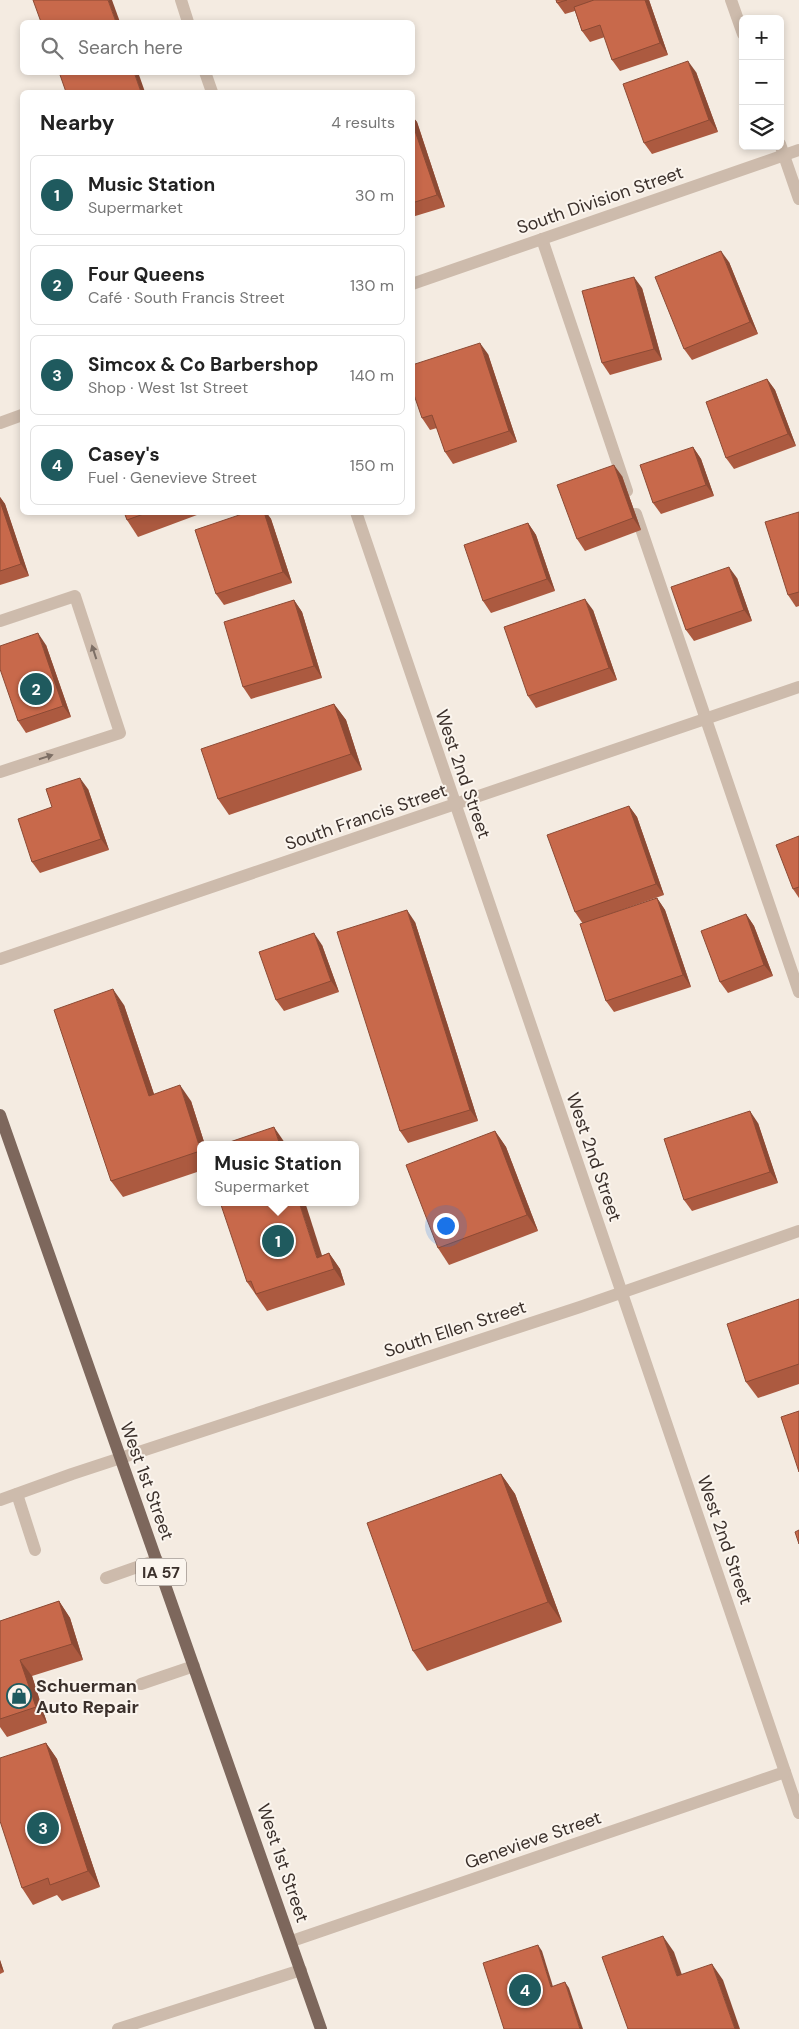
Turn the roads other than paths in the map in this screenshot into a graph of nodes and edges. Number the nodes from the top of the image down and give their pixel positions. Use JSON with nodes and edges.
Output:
{"nodes":[{"id":1,"x":181,"y":0,"type":"edge"},
{"id":2,"x":731,"y":0,"type":"edge"},
{"id":3,"x":187,"y":20,"type":"edge"},
{"id":4,"x":739,"y":23,"type":"edge"},
{"id":5,"x":206,"y":75,"type":"edge"},
{"id":6,"x":211,"y":90,"type":"edge"},
{"id":7,"x":782,"y":150,"type":"edge"},
{"id":8,"x":784,"y":150,"type":"edge"},
{"id":9,"x":799,"y":150,"type":"edge"},
{"id":10,"x":799,"y":199,"type":"edge"},
{"id":11,"x":542,"y":239,"type":"junction"},
{"id":12,"x":415,"y":283,"type":"edge"},
{"id":13,"x":20,"y":416,"type":"edge"},
{"id":14,"x":0,"y":423,"type":"edge"},
{"id":15,"x":357,"y":515,"type":"edge"},
{"id":16,"x":0,"y":621,"type":"edge"},
{"id":17,"x":799,"y":687,"type":"edge"},
{"id":18,"x":705,"y":719,"type":"junction"},
{"id":19,"x":0,"y":772,"type":"edge"},
{"id":20,"x":455,"y":806,"type":"junction"},
{"id":21,"x":0,"y":959,"type":"edge"},
{"id":22,"x":799,"y":992,"type":"edge"},
{"id":23,"x":0,"y":1115,"type":"edge"},
{"id":24,"x":799,"y":1231,"type":"edge"},
{"id":25,"x":622,"y":1293,"type":"junction"},
{"id":26,"x":120,"y":1458,"type":"junction"},
{"id":27,"x":17,"y":1494,"type":"junction"},
{"id":28,"x":0,"y":1500,"type":"edge"},
{"id":29,"x":35,"y":1550,"type":"dead end"},
{"id":30,"x":157,"y":1560,"type":"junction"},
{"id":31,"x":106,"y":1578,"type":"dead end"},
{"id":32,"x":194,"y":1666,"type":"junction"},
{"id":33,"x":141,"y":1684,"type":"dead end"},
{"id":34,"x":785,"y":1772,"type":"junction"},
{"id":35,"x":799,"y":1813,"type":"edge"},
{"id":36,"x":292,"y":1941,"type":"junction"},
{"id":37,"x":301,"y":1970,"type":"junction"},
{"id":38,"x":118,"y":2029,"type":"edge"},
{"id":39,"x":321,"y":2029,"type":"edge"}],
"edges":[{"from":1,"to":3,"type":"street"},
{"from":2,"to":4,"type":"street"},
{"from":5,"to":6,"type":"street"},
{"from":7,"to":10,"type":"street"},
{"from":7,"to":11,"type":"street","name":"South Division Street"},
{"from":8,"to":9,"type":"street","name":"South Division Street"},
{"from":11,"to":12,"type":"street","name":"South Division Street"},
{"from":11,"to":18,"type":"street"},
{"from":13,"to":14,"type":"street"},
{"from":15,"to":20,"type":"street","name":"West 2nd Street"},
{"from":19,"to":16,"type":"street","one_way":true},
{"from":17,"to":18,"type":"street","name":"South Francis Street"},
{"from":18,"to":20,"type":"street","name":"South Francis Street"},
{"from":18,"to":22,"type":"street"},
{"from":20,"to":21,"type":"street","name":"South Francis Street"},
{"from":20,"to":25,"type":"street","name":"West 2nd Street"},
{"from":23,"to":26,"type":"main road","name":"West 1st Street","number":"IA 57"},
{"from":24,"to":25,"type":"street","name":"South Ellen Street"},
{"from":25,"to":26,"type":"street","name":"South Ellen Street"},
{"from":25,"to":34,"type":"street","name":"West 2nd Street"},
{"from":26,"to":27,"type":"street","name":"South Ellen Street"},
{"from":26,"to":30,"type":"main road","name":"West 1st Street","number":"IA 57"},
{"from":27,"to":28,"type":"street","name":"South Ellen Street"},
{"from":27,"to":29,"type":"street"},
{"from":30,"to":31,"type":"street"},
{"from":30,"to":32,"type":"main road","name":"West 1st Street","number":"IA 57"},
{"from":32,"to":33,"type":"street"},
{"from":32,"to":36,"type":"main road","name":"West 1st Street","number":"IA 57"},
{"from":34,"to":35,"type":"street","name":"West 2nd Street"},
{"from":34,"to":36,"type":"street","name":"Genevieve Street"},
{"from":36,"to":37,"type":"main road","name":"West 1st Street","number":"IA 57"},
{"from":37,"to":38,"type":"street"},
{"from":37,"to":39,"type":"main road","name":"West 1st Street","number":"IA 57"}]}
